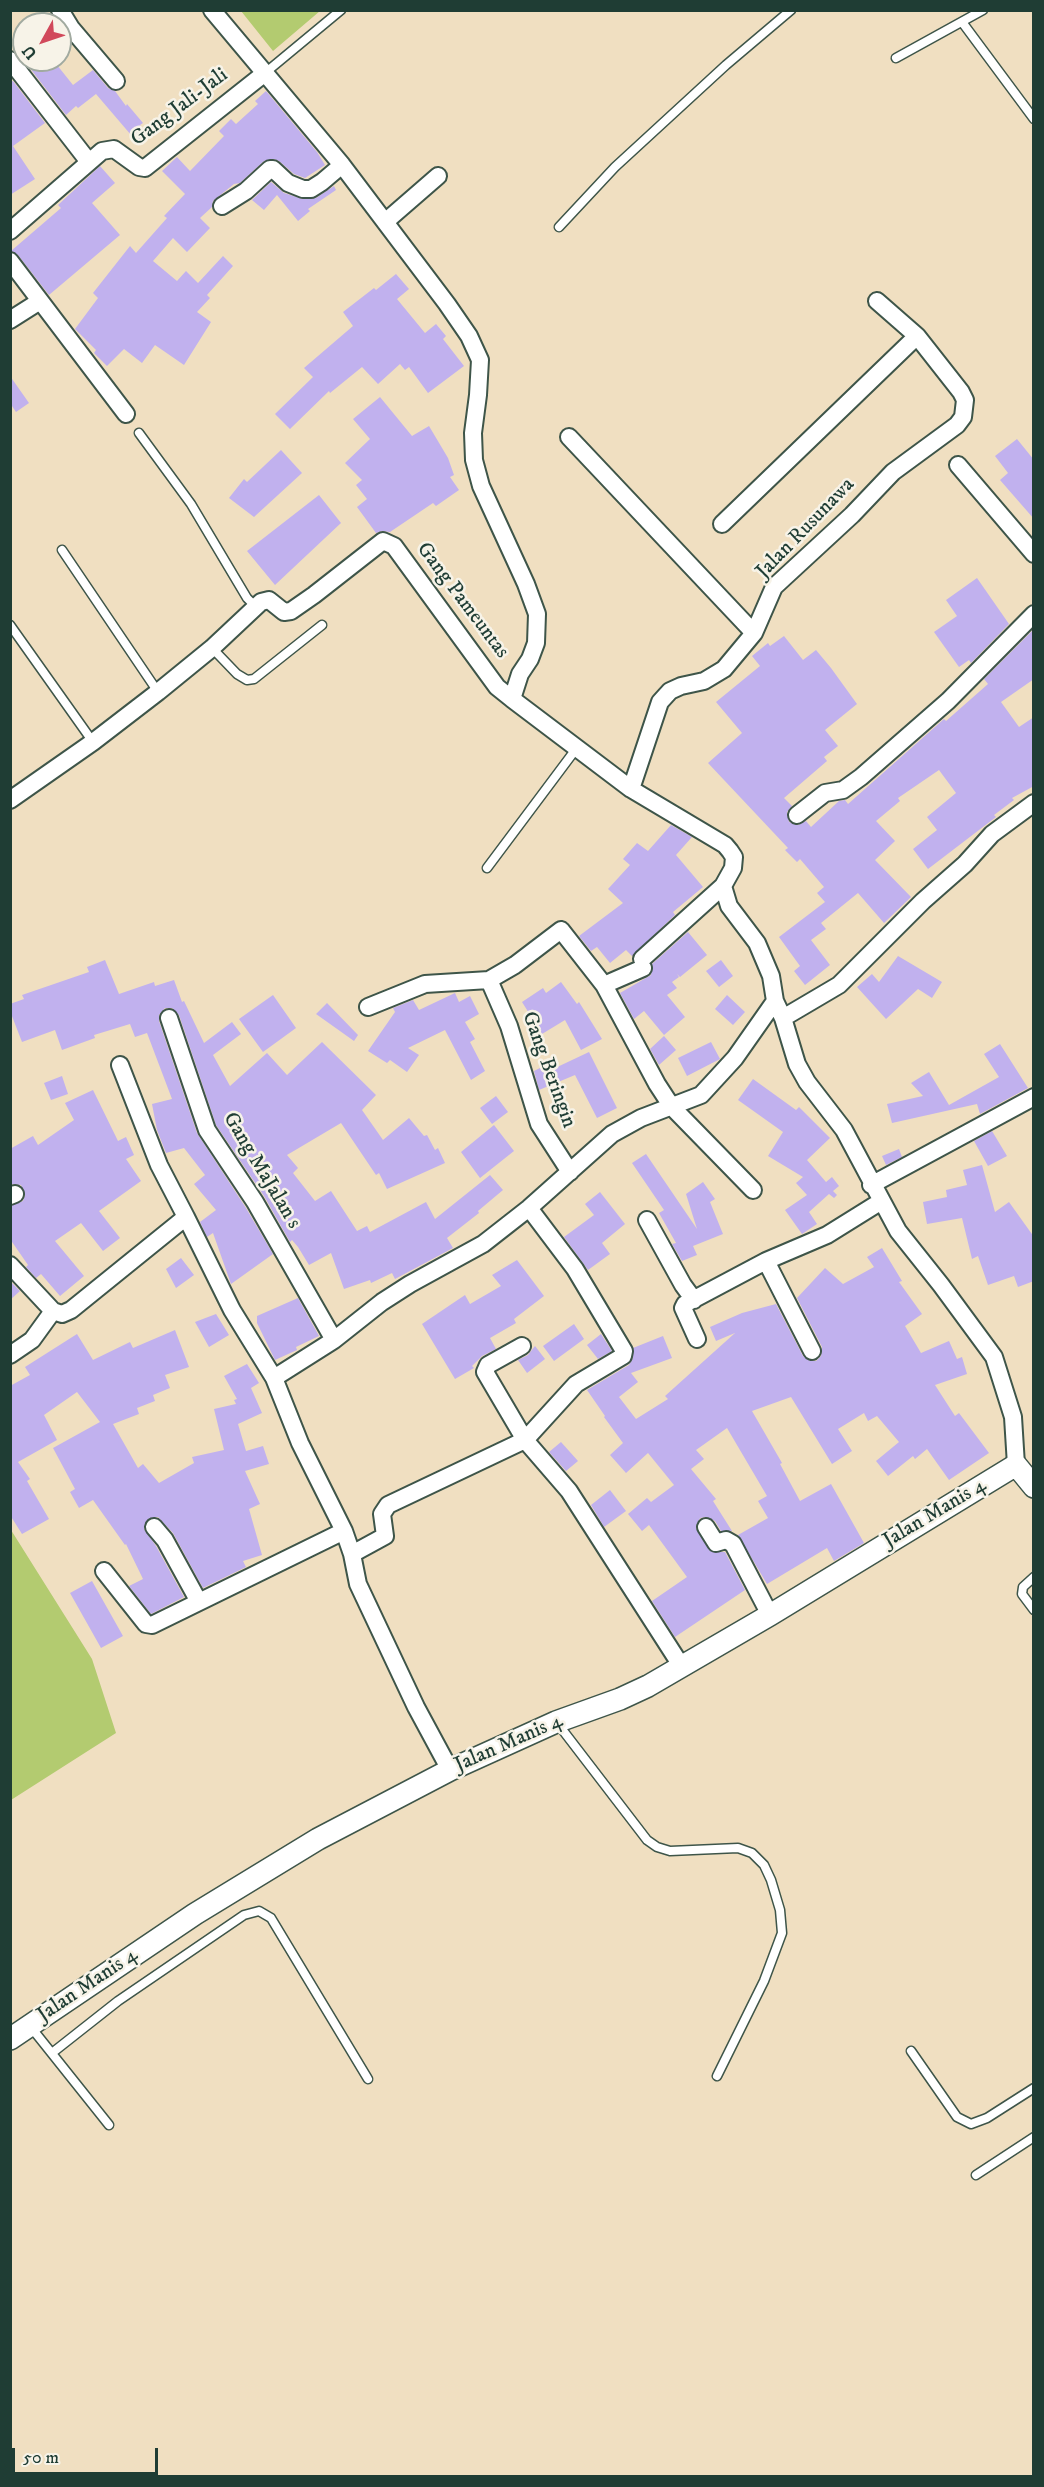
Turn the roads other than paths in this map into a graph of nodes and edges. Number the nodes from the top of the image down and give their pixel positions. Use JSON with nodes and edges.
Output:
{"nodes":[{"id":1,"x":60,"y":10,"type":"edge"},
{"id":2,"x":212,"y":10,"type":"edge"},
{"id":3,"x":341,"y":10,"type":"edge"},
{"id":4,"x":791,"y":10,"type":"edge"},
{"id":5,"x":983,"y":10,"type":"edge"},
{"id":6,"x":962,"y":22,"type":"junction"},
{"id":7,"x":896,"y":58,"type":"dead end"},
{"id":8,"x":10,"y":60,"type":"edge"},
{"id":9,"x":265,"y":73,"type":"junction"},
{"id":10,"x":116,"y":81,"type":"dead end"},
{"id":11,"x":1034,"y":118,"type":"edge"},
{"id":12,"x":89,"y":162,"type":"junction"},
{"id":13,"x":342,"y":165,"type":"junction"},
{"id":14,"x":438,"y":176,"type":"dead end"},
{"id":15,"x":222,"y":206,"type":"dead end"},
{"id":16,"x":385,"y":222,"type":"junction"},
{"id":17,"x":559,"y":227,"type":"dead end"},
{"id":18,"x":10,"y":231,"type":"edge"},
{"id":19,"x":10,"y":261,"type":"edge"},
{"id":20,"x":40,"y":301,"type":"junction"},
{"id":21,"x":877,"y":301,"type":"dead end"},
{"id":22,"x":10,"y":320,"type":"edge"},
{"id":23,"x":917,"y":336,"type":"junction"},
{"id":24,"x":126,"y":414,"type":"dead end"},
{"id":25,"x":139,"y":433,"type":"dead end"},
{"id":26,"x":570,"y":437,"type":"dead end"},
{"id":27,"x":958,"y":465,"type":"dead end"},
{"id":28,"x":722,"y":524,"type":"dead end"},
{"id":29,"x":62,"y":550,"type":"dead end"},
{"id":30,"x":1034,"y":554,"type":"edge"},
{"id":31,"x":256,"y":607,"type":"junction"},
{"id":32,"x":1034,"y":614,"type":"edge"},
{"id":33,"x":10,"y":625,"type":"edge"},
{"id":34,"x":322,"y":625,"type":"dead end"},
{"id":35,"x":754,"y":633,"type":"junction"},
{"id":36,"x":213,"y":648,"type":"junction"},
{"id":37,"x":158,"y":692,"type":"junction"},
{"id":38,"x":512,"y":699,"type":"junction"},
{"id":39,"x":93,"y":742,"type":"junction"},
{"id":40,"x":576,"y":749,"type":"junction"},
{"id":41,"x":631,"y":789,"type":"junction"},
{"id":42,"x":10,"y":800,"type":"edge"},
{"id":43,"x":1034,"y":803,"type":"edge"},
{"id":44,"x":797,"y":815,"type":"dead end"},
{"id":45,"x":488,"y":868,"type":"dead end"},
{"id":46,"x":723,"y":886,"type":"junction"},
{"id":47,"x":489,"y":980,"type":"junction"},
{"id":48,"x":604,"y":985,"type":"junction"},
{"id":49,"x":775,"y":1001,"type":"junction"},
{"id":50,"x":368,"y":1006,"type":"dead end"},
{"id":51,"x":783,"y":1017,"type":"junction"},
{"id":52,"x":169,"y":1018,"type":"dead end"},
{"id":53,"x":120,"y":1065,"type":"dead end"},
{"id":54,"x":1034,"y":1097,"type":"edge"},
{"id":55,"x":672,"y":1107,"type":"junction"},
{"id":56,"x":570,"y":1172,"type":"junction"},
{"id":57,"x":871,"y":1185,"type":"junction"},
{"id":58,"x":753,"y":1190,"type":"dead end"},
{"id":59,"x":880,"y":1202,"type":"junction"},
{"id":60,"x":529,"y":1208,"type":"junction"},
{"id":61,"x":186,"y":1217,"type":"junction"},
{"id":62,"x":647,"y":1220,"type":"dead end"},
{"id":63,"x":766,"y":1261,"type":"junction"},
{"id":64,"x":10,"y":1265,"type":"edge"},
{"id":65,"x":694,"y":1300,"type":"junction"},
{"id":66,"x":53,"y":1311,"type":"junction"},
{"id":67,"x":697,"y":1339,"type":"dead end"},
{"id":68,"x":334,"y":1340,"type":"junction"},
{"id":69,"x":522,"y":1346,"type":"dead end"},
{"id":70,"x":812,"y":1351,"type":"dead end"},
{"id":71,"x":10,"y":1356,"type":"edge"},
{"id":72,"x":274,"y":1378,"type":"junction"},
{"id":73,"x":525,"y":1440,"type":"junction"},
{"id":74,"x":1016,"y":1465,"type":"junction"},
{"id":75,"x":1034,"y":1487,"type":"edge"},
{"id":76,"x":154,"y":1527,"type":"dead end"},
{"id":77,"x":706,"y":1527,"type":"dead end"},
{"id":78,"x":344,"y":1531,"type":"junction"},
{"id":79,"x":352,"y":1554,"type":"junction"},
{"id":80,"x":104,"y":1571,"type":"dead end"},
{"id":81,"x":1034,"y":1577,"type":"edge"},
{"id":82,"x":199,"y":1602,"type":"junction"},
{"id":83,"x":766,"y":1609,"type":"junction"},
{"id":84,"x":1034,"y":1610,"type":"edge"},
{"id":85,"x":682,"y":1667,"type":"junction"},
{"id":86,"x":556,"y":1722,"type":"junction"},
{"id":87,"x":450,"y":1770,"type":"junction"},
{"id":88,"x":30,"y":2025,"type":"junction"},
{"id":89,"x":10,"y":2039,"type":"edge"},
{"id":90,"x":910,"y":2051,"type":"dead end"},
{"id":91,"x":52,"y":2053,"type":"junction"},
{"id":92,"x":717,"y":2076,"type":"dead end"},
{"id":93,"x":368,"y":2079,"type":"dead end"},
{"id":94,"x":1034,"y":2088,"type":"edge"},
{"id":95,"x":109,"y":2125,"type":"dead end"},
{"id":96,"x":1034,"y":2138,"type":"edge"},
{"id":97,"x":976,"y":2175,"type":"dead end"}],
"edges":[{"from":1,"to":10,"type":"street"},
{"from":2,"to":9,"type":"street"},
{"from":3,"to":9,"type":"lane"},
{"from":4,"to":17,"type":"lane"},
{"from":5,"to":6,"type":"lane"},
{"from":6,"to":7,"type":"lane"},
{"from":6,"to":11,"type":"lane"},
{"from":8,"to":12,"type":"street"},
{"from":9,"to":12,"type":"street","name":"Gang Jali-Jali"},
{"from":9,"to":13,"type":"street"},
{"from":12,"to":18,"type":"street","name":"Gang Jali-Jali"},
{"from":13,"to":15,"type":"street"},
{"from":13,"to":16,"type":"street"},
{"from":14,"to":16,"type":"street"},
{"from":16,"to":38,"type":"street"},
{"from":19,"to":20,"type":"street"},
{"from":20,"to":22,"type":"street"},
{"from":20,"to":24,"type":"street"},
{"from":21,"to":23,"type":"street"},
{"from":23,"to":28,"type":"street"},
{"from":23,"to":35,"type":"street","name":"Jalan Rusunawa"},
{"from":25,"to":31,"type":"lane"},
{"from":26,"to":35,"type":"street"},
{"from":27,"to":30,"type":"street"},
{"from":29,"to":37,"type":"lane"},
{"from":31,"to":36,"type":"street"},
{"from":31,"to":38,"type":"street","name":"Gang Pameuntas"},
{"from":32,"to":44,"type":"street"},
{"from":33,"to":39,"type":"lane"},
{"from":34,"to":36,"type":"lane"},
{"from":35,"to":41,"type":"street","name":"Jalan Rusunawa"},
{"from":36,"to":37,"type":"street"},
{"from":37,"to":39,"type":"street"},
{"from":38,"to":40,"type":"street"},
{"from":39,"to":42,"type":"street"},
{"from":40,"to":41,"type":"street"},
{"from":40,"to":45,"type":"lane"},
{"from":41,"to":46,"type":"street"},
{"from":43,"to":51,"type":"street"},
{"from":46,"to":48,"type":"street"},
{"from":46,"to":49,"type":"street"},
{"from":47,"to":48,"type":"street"},
{"from":47,"to":50,"type":"street"},
{"from":47,"to":56,"type":"street","name":"Gang Beringin"},
{"from":48,"to":55,"type":"street"},
{"from":49,"to":51,"type":"street"},
{"from":49,"to":55,"type":"street"},
{"from":51,"to":57,"type":"street"},
{"from":52,"to":68,"type":"street","name":"Gang MaJalan s"},
{"from":53,"to":61,"type":"street"},
{"from":54,"to":57,"type":"street"},
{"from":55,"to":56,"type":"street"},
{"from":55,"to":58,"type":"street"},
{"from":56,"to":60,"type":"street"},
{"from":57,"to":59,"type":"street"},
{"from":59,"to":63,"type":"street"},
{"from":59,"to":74,"type":"street"},
{"from":60,"to":68,"type":"street"},
{"from":60,"to":73,"type":"street"},
{"from":61,"to":66,"type":"street"},
{"from":61,"to":72,"type":"street"},
{"from":62,"to":65,"type":"street"},
{"from":63,"to":65,"type":"street"},
{"from":63,"to":70,"type":"street"},
{"from":64,"to":66,"type":"street"},
{"from":65,"to":67,"type":"street"},
{"from":66,"to":71,"type":"street"},
{"from":68,"to":72,"type":"street"},
{"from":69,"to":73,"type":"street"},
{"from":72,"to":78,"type":"street"},
{"from":73,"to":79,"type":"street"},
{"from":73,"to":85,"type":"street"},
{"from":74,"to":75,"type":"street"},
{"from":74,"to":83,"type":"street","name":"Jalan Manis 4"},
{"from":76,"to":82,"type":"street"},
{"from":77,"to":83,"type":"street"},
{"from":78,"to":79,"type":"street"},
{"from":78,"to":82,"type":"street"},
{"from":79,"to":87,"type":"street"},
{"from":80,"to":82,"type":"street"},
{"from":81,"to":84,"type":"lane"},
{"from":83,"to":85,"type":"street","name":"Jalan Manis 4"},
{"from":85,"to":86,"type":"street","name":"Jalan Manis 4"},
{"from":86,"to":87,"type":"street","name":"Jalan Manis 4"},
{"from":86,"to":92,"type":"lane"},
{"from":87,"to":88,"type":"street","name":"Jalan Manis 4"},
{"from":88,"to":89,"type":"street","name":"Jalan Manis 4"},
{"from":88,"to":91,"type":"lane"},
{"from":90,"to":94,"type":"lane"},
{"from":91,"to":93,"type":"lane"},
{"from":91,"to":95,"type":"lane"},
{"from":96,"to":97,"type":"lane"}]}
